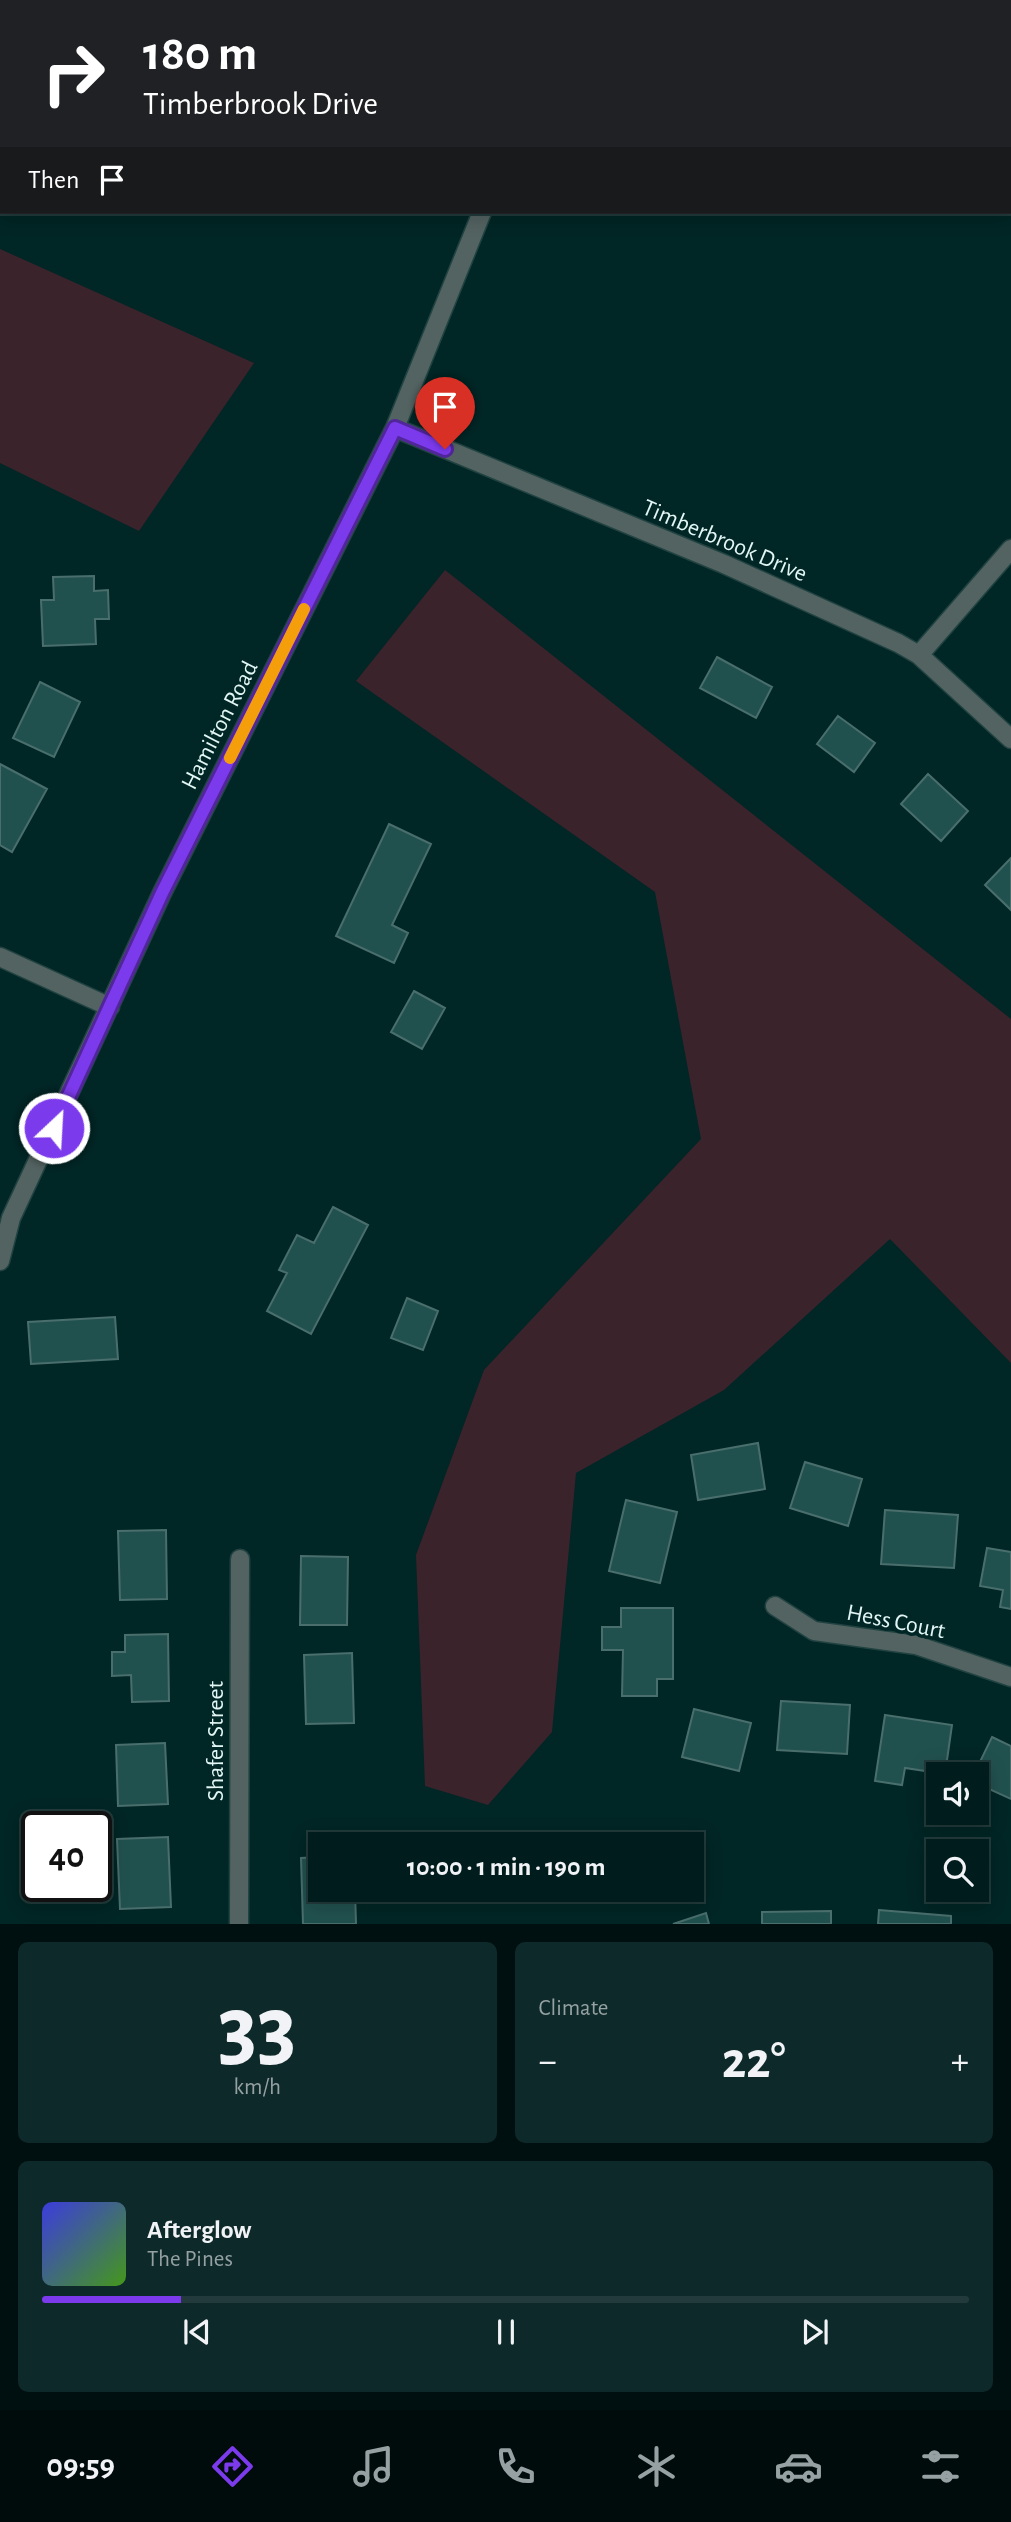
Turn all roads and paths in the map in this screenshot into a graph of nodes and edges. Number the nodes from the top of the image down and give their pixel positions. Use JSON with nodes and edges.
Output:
{"nodes":[{"id":1,"x":481,"y":214,"type":"edge"},
{"id":2,"x":395,"y":428,"type":"junction"},
{"id":3,"x":1011,"y":549,"type":"edge"},
{"id":4,"x":919,"y":655,"type":"junction"},
{"id":5,"x":1011,"y":739,"type":"edge"},
{"id":6,"x":0,"y":957,"type":"edge"},
{"id":7,"x":110,"y":1007,"type":"junction"},
{"id":8,"x":0,"y":1261,"type":"edge"},
{"id":9,"x":240,"y":1559,"type":"dead end"},
{"id":10,"x":775,"y":1606,"type":"dead end"},
{"id":11,"x":1011,"y":1677,"type":"edge"},
{"id":12,"x":239,"y":1923,"type":"edge"}],
"edges":[{"from":1,"to":2,"type":"street","name":"Hamilton Road"},
{"from":2,"to":4,"type":"street","name":"Timberbrook Drive"},
{"from":2,"to":7,"type":"street","name":"Hamilton Road"},
{"from":3,"to":4,"type":"street"},
{"from":4,"to":5,"type":"street","name":"Timberbrook Drive"},
{"from":6,"to":7,"type":"street"},
{"from":7,"to":8,"type":"street","name":"Hamilton Road"},
{"from":9,"to":12,"type":"street","name":"Shafer Street"},
{"from":10,"to":11,"type":"street","name":"Hess Court"}]}
